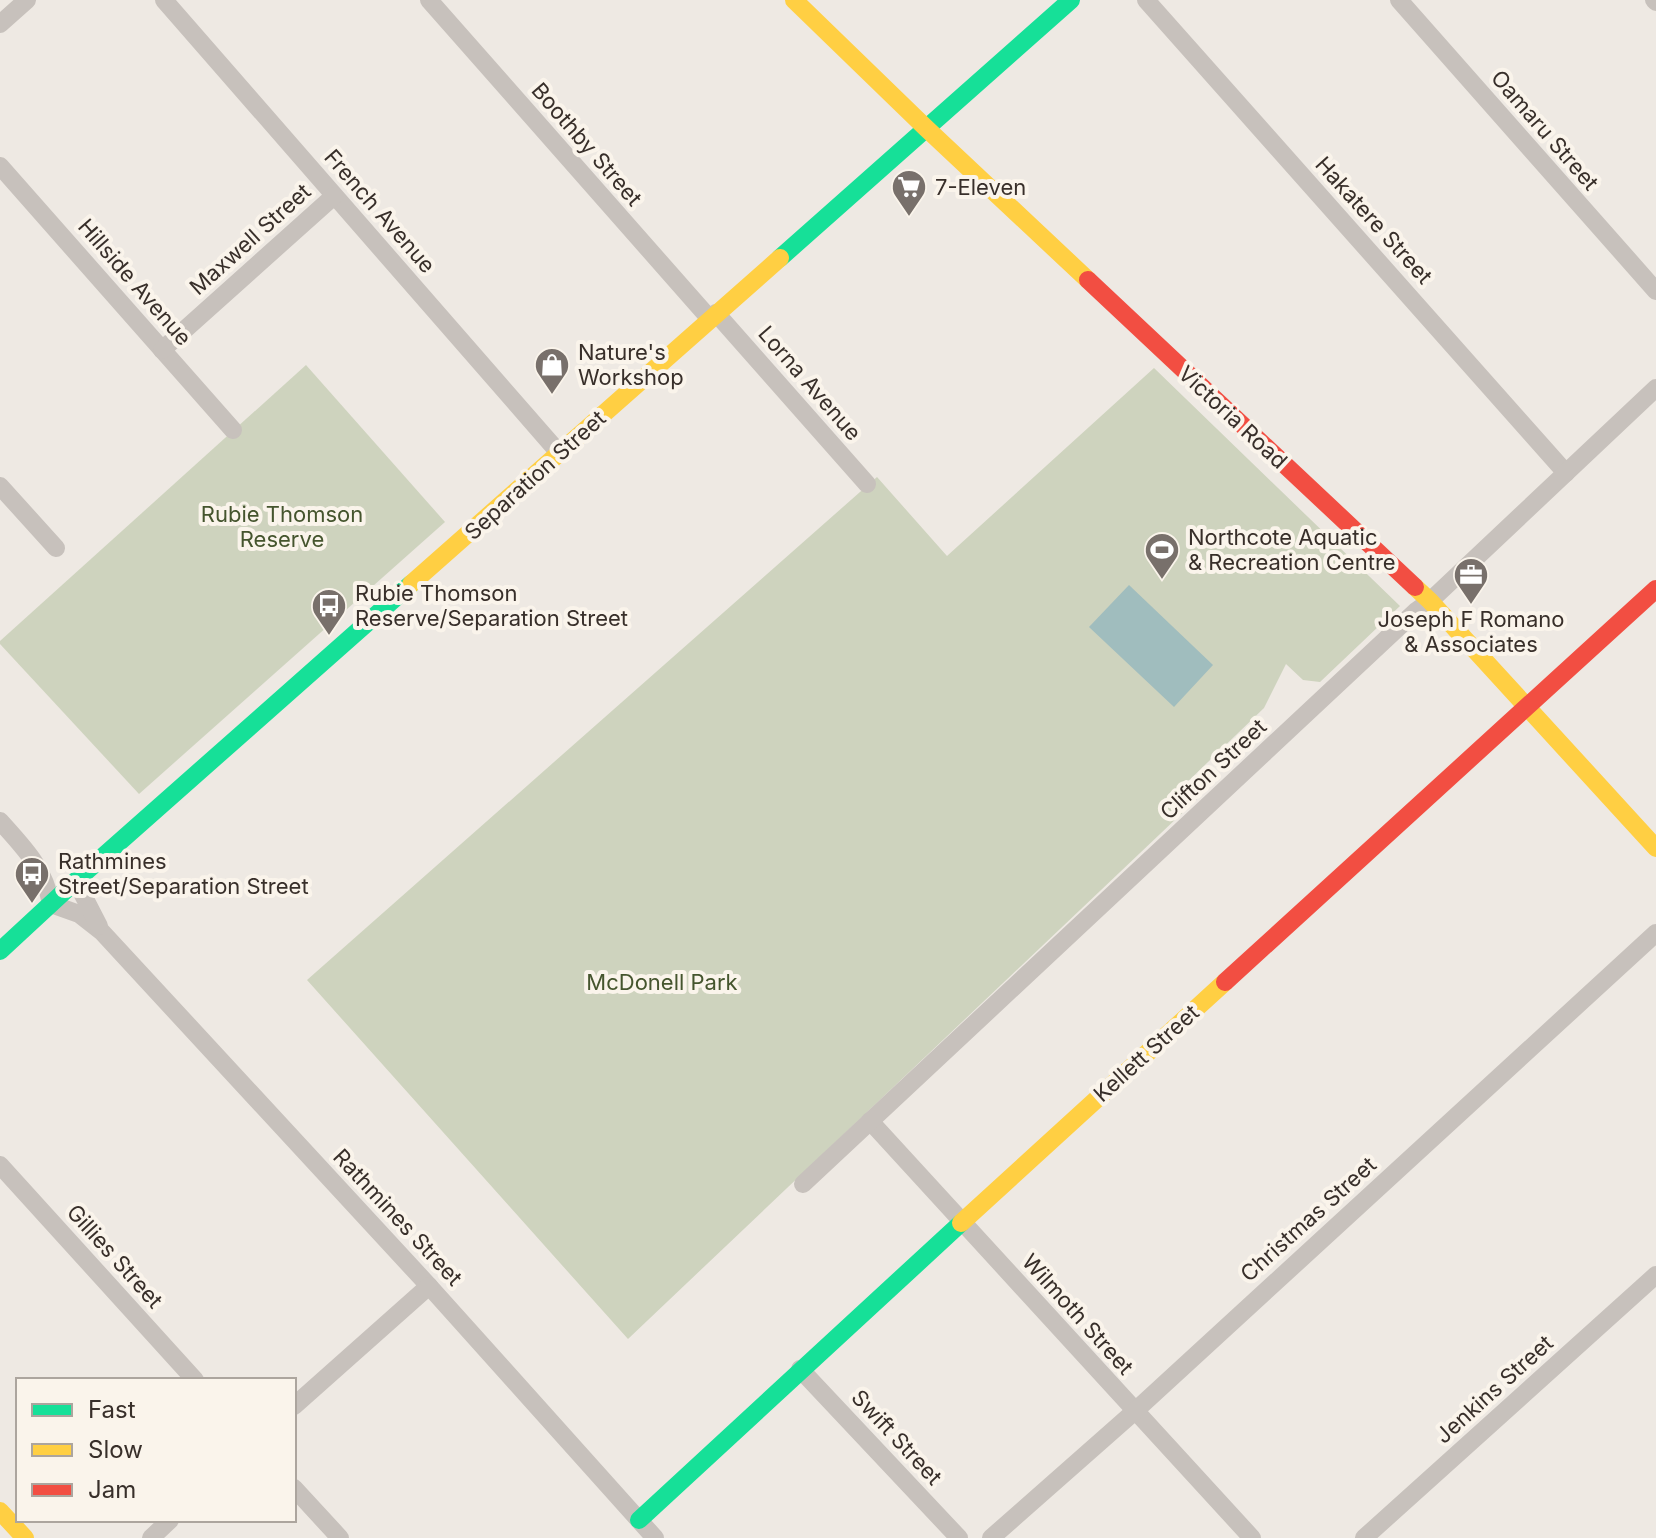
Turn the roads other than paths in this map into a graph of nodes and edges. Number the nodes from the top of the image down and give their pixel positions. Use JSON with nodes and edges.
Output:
{"nodes":[{"id":1,"x":27,"y":0,"type":"edge"},
{"id":2,"x":164,"y":0,"type":"edge"},
{"id":3,"x":429,"y":0,"type":"edge"},
{"id":4,"x":794,"y":0,"type":"edge"},
{"id":5,"x":1071,"y":0,"type":"edge"},
{"id":6,"x":1146,"y":0,"type":"edge"},
{"id":7,"x":1399,"y":0,"type":"edge"},
{"id":8,"x":0,"y":24,"type":"edge"},
{"id":9,"x":926,"y":128,"type":"junction"},
{"id":10,"x":0,"y":166,"type":"edge"},
{"id":11,"x":334,"y":196,"type":"junction"},
{"id":12,"x":1656,"y":291,"type":"edge"},
{"id":13,"x":713,"y":316,"type":"junction"},
{"id":14,"x":162,"y":350,"type":"junction"},
{"id":15,"x":1656,"y":388,"type":"edge"},
{"id":16,"x":233,"y":430,"type":"dead end"},
{"id":17,"x":560,"y":454,"type":"junction"},
{"id":18,"x":1566,"y":473,"type":"junction"},
{"id":19,"x":867,"y":484,"type":"dead end"},
{"id":20,"x":0,"y":486,"type":"edge"},
{"id":21,"x":56,"y":548,"type":"dead end"},
{"id":22,"x":1656,"y":589,"type":"edge"},
{"id":23,"x":1430,"y":601,"type":"junction"},
{"id":24,"x":1527,"y":707,"type":"junction"},
{"id":25,"x":0,"y":821,"type":"edge"},
{"id":26,"x":1656,"y":848,"type":"edge"},
{"id":27,"x":81,"y":876,"type":"junction"},
{"id":28,"x":51,"y":904,"type":"junction"},
{"id":29,"x":102,"y":932,"type":"junction"},
{"id":30,"x":1656,"y":933,"type":"edge"},
{"id":31,"x":0,"y":951,"type":"edge"},
{"id":32,"x":870,"y":1121,"type":"junction"},
{"id":33,"x":0,"y":1165,"type":"edge"},
{"id":34,"x":803,"y":1184,"type":"dead end"},
{"id":35,"x":962,"y":1221,"type":"junction"},
{"id":36,"x":1656,"y":1275,"type":"edge"},
{"id":37,"x":429,"y":1286,"type":"junction"},
{"id":38,"x":800,"y":1369,"type":"junction"},
{"id":39,"x":193,"y":1378,"type":"edge"},
{"id":40,"x":296,"y":1404,"type":"edge"},
{"id":41,"x":1135,"y":1411,"type":"junction"},
{"id":42,"x":296,"y":1490,"type":"edge"},
{"id":43,"x":0,"y":1511,"type":"edge"},
{"id":44,"x":639,"y":1520,"type":"junction"},
{"id":45,"x":168,"y":1522,"type":"edge"},
{"id":46,"x":25,"y":1538,"type":"edge"},
{"id":47,"x":151,"y":1538,"type":"edge"},
{"id":48,"x":340,"y":1538,"type":"edge"},
{"id":49,"x":655,"y":1538,"type":"edge"},
{"id":50,"x":959,"y":1538,"type":"edge"},
{"id":51,"x":991,"y":1538,"type":"edge"},
{"id":52,"x":1252,"y":1538,"type":"edge"},
{"id":53,"x":1364,"y":1538,"type":"edge"}],
"edges":[{"from":1,"to":8,"type":"street"},
{"from":2,"to":11,"type":"street","name":"French Avenue"},
{"from":3,"to":13,"type":"street","name":"Boothby Street"},
{"from":4,"to":9,"type":"street","name":"Victoria Road"},
{"from":5,"to":9,"type":"street","name":"Separation Street"},
{"from":6,"to":18,"type":"street","name":"Hakatere Street"},
{"from":7,"to":12,"type":"street","name":"Oamaru Street"},
{"from":9,"to":13,"type":"street","name":"Separation Street"},
{"from":9,"to":23,"type":"street","name":"Victoria Road"},
{"from":10,"to":14,"type":"street","name":"Hillside Avenue"},
{"from":11,"to":14,"type":"street","name":"Maxwell Street"},
{"from":11,"to":17,"type":"street","name":"French Avenue"},
{"from":13,"to":17,"type":"street","name":"Separation Street"},
{"from":13,"to":19,"type":"street","name":"Lorna Avenue"},
{"from":14,"to":16,"type":"street","name":"Hillside Avenue"},
{"from":15,"to":18,"type":"street","name":"Clifton Street"},
{"from":17,"to":27,"type":"street","name":"Separation Street"},
{"from":18,"to":23,"type":"street","name":"Clifton Street"},
{"from":20,"to":21,"type":"street"},
{"from":22,"to":24,"type":"street","name":"Kellett Street"},
{"from":23,"to":24,"type":"street","name":"Victoria Road"},
{"from":23,"to":32,"type":"street","name":"Clifton Street"},
{"from":24,"to":26,"type":"street","name":"Victoria Road"},
{"from":24,"to":35,"type":"street","name":"Kellett Street"},
{"from":25,"to":28,"type":"street"},
{"from":27,"to":28,"type":"street","name":"Separation Street"},
{"from":27,"to":29,"type":"street","name":"Rathmines Street"},
{"from":28,"to":29,"type":"street","name":"Rathmines Street"},
{"from":28,"to":31,"type":"street","name":"Separation Street"},
{"from":29,"to":37,"type":"street","name":"Rathmines Street"},
{"from":30,"to":41,"type":"street","name":"Christmas Street"},
{"from":32,"to":34,"type":"street","name":"Clifton Street"},
{"from":32,"to":35,"type":"street","name":"Wilmoth Street"},
{"from":33,"to":39,"type":"street","name":"Gillies Street"},
{"from":35,"to":38,"type":"street","name":"Kellett Street"},
{"from":35,"to":41,"type":"street","name":"Wilmoth Street"},
{"from":36,"to":53,"type":"street","name":"Jenkins Street"},
{"from":37,"to":40,"type":"street"},
{"from":37,"to":44,"type":"street","name":"Rathmines Street"},
{"from":38,"to":44,"type":"street","name":"Kellett Street"},
{"from":38,"to":50,"type":"street","name":"Swift Street"},
{"from":41,"to":51,"type":"street","name":"Christmas Street"},
{"from":41,"to":52,"type":"street","name":"Wilmoth Street"},
{"from":42,"to":48,"type":"street"},
{"from":43,"to":46,"type":"street"},
{"from":44,"to":49,"type":"street","name":"Rathmines Street"},
{"from":45,"to":47,"type":"street"}]}
